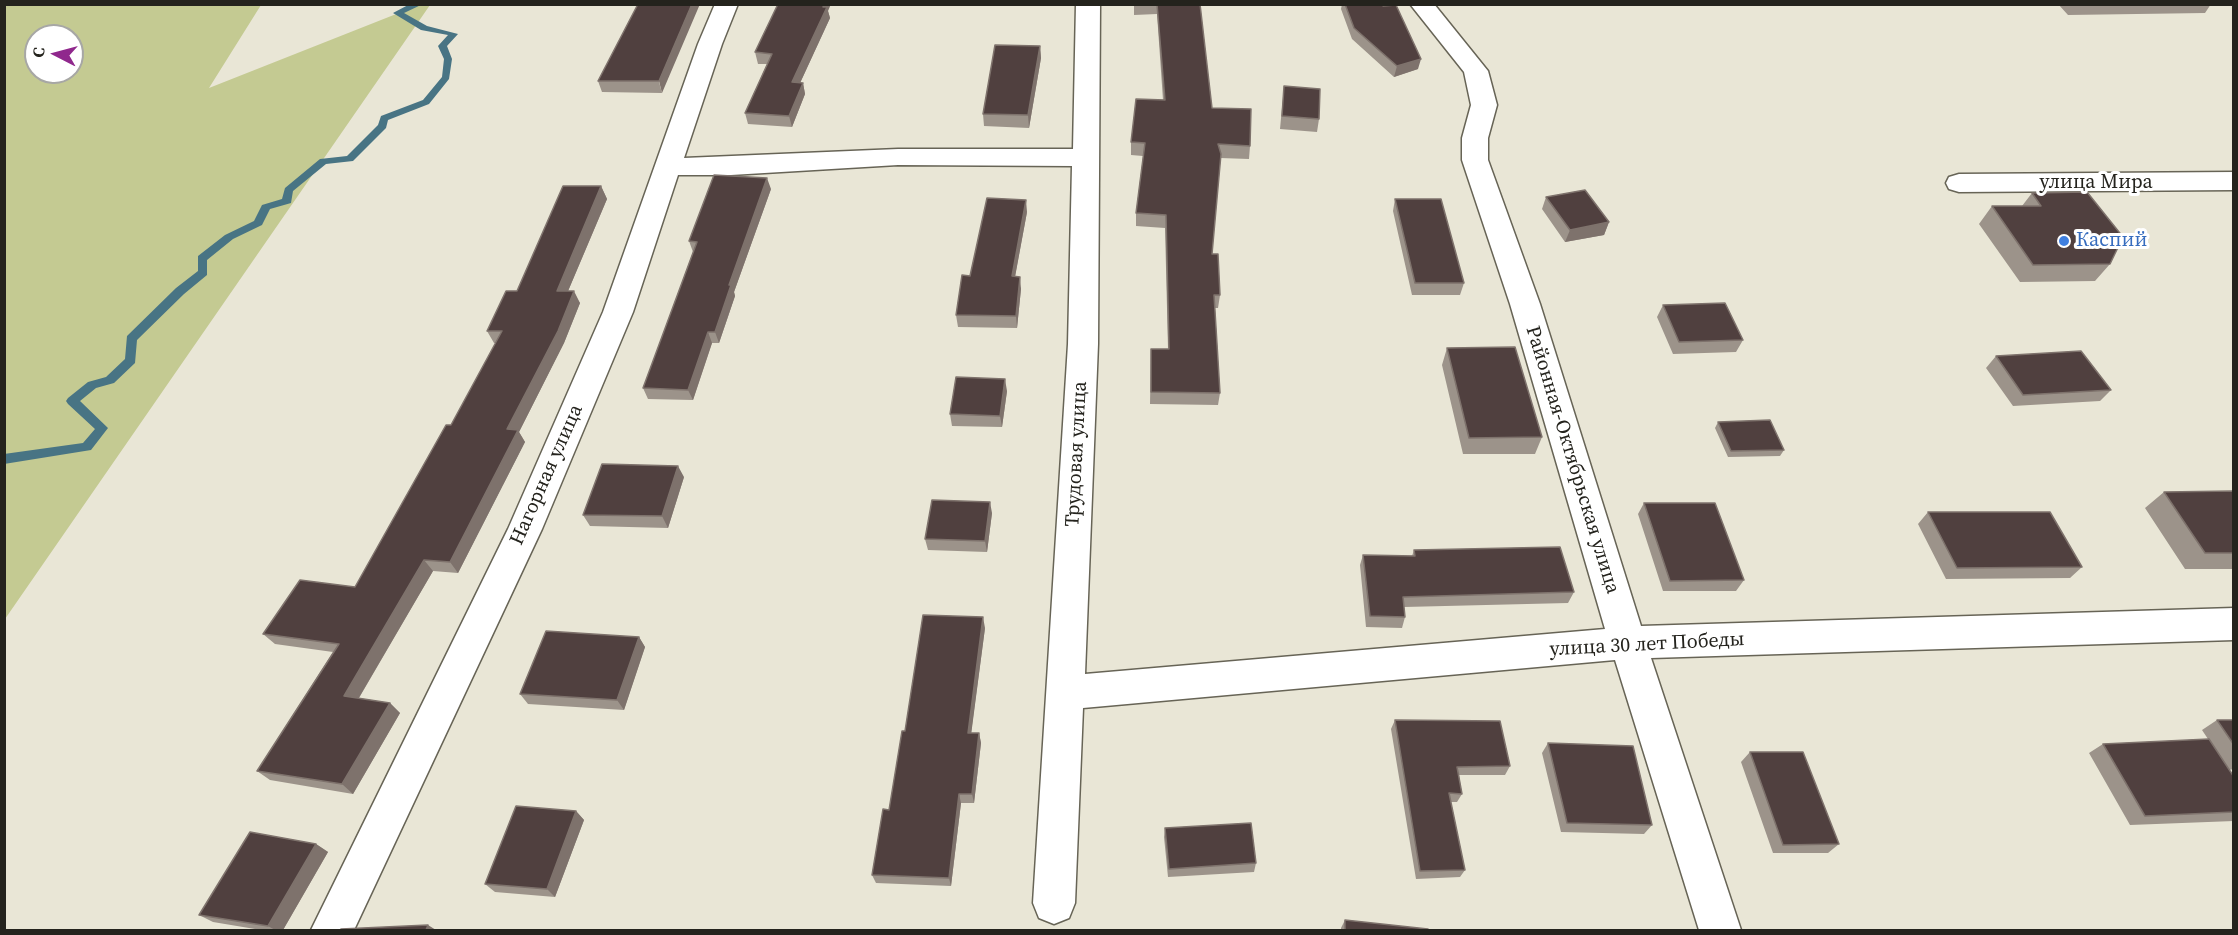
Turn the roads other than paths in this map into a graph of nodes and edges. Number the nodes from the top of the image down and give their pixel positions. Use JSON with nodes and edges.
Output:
{"nodes":[{"id":1,"x":727,"y":4,"type":"edge"},
{"id":2,"x":1088,"y":4,"type":"edge"},
{"id":3,"x":1421,"y":4,"type":"edge"},
{"id":4,"x":1086,"y":158,"type":"junction"},
{"id":5,"x":668,"y":166,"type":"junction"},
{"id":6,"x":2234,"y":181,"type":"edge"},
{"id":7,"x":1959,"y":183,"type":"dead end"},
{"id":8,"x":2234,"y":624,"type":"edge"},
{"id":9,"x":1628,"y":643,"type":"junction"},
{"id":10,"x":1063,"y":693,"type":"junction"},
{"id":11,"x":1054,"y":903,"type":"dead end"},
{"id":12,"x":332,"y":930,"type":"edge"},
{"id":13,"x":1720,"y":930,"type":"edge"}],
"edges":[{"from":1,"to":5,"type":"street","name":"Нагорная улица"},
{"from":2,"to":4,"type":"street","name":"Трудовая улица"},
{"from":3,"to":9,"type":"street","name":"Районная-Октябрьская улица"},
{"from":4,"to":5,"type":"street"},
{"from":4,"to":10,"type":"street","name":"Трудовая улица"},
{"from":5,"to":12,"type":"street","name":"Нагорная улица"},
{"from":6,"to":7,"type":"street","name":"улица Мира"},
{"from":8,"to":9,"type":"street","name":"улица 30 лет Победы"},
{"from":9,"to":10,"type":"street","name":"улица 30 лет Победы"},
{"from":9,"to":13,"type":"street","name":"Районная-Октябрьская улица"},
{"from":10,"to":11,"type":"street","name":"Трудовая улица"}]}
